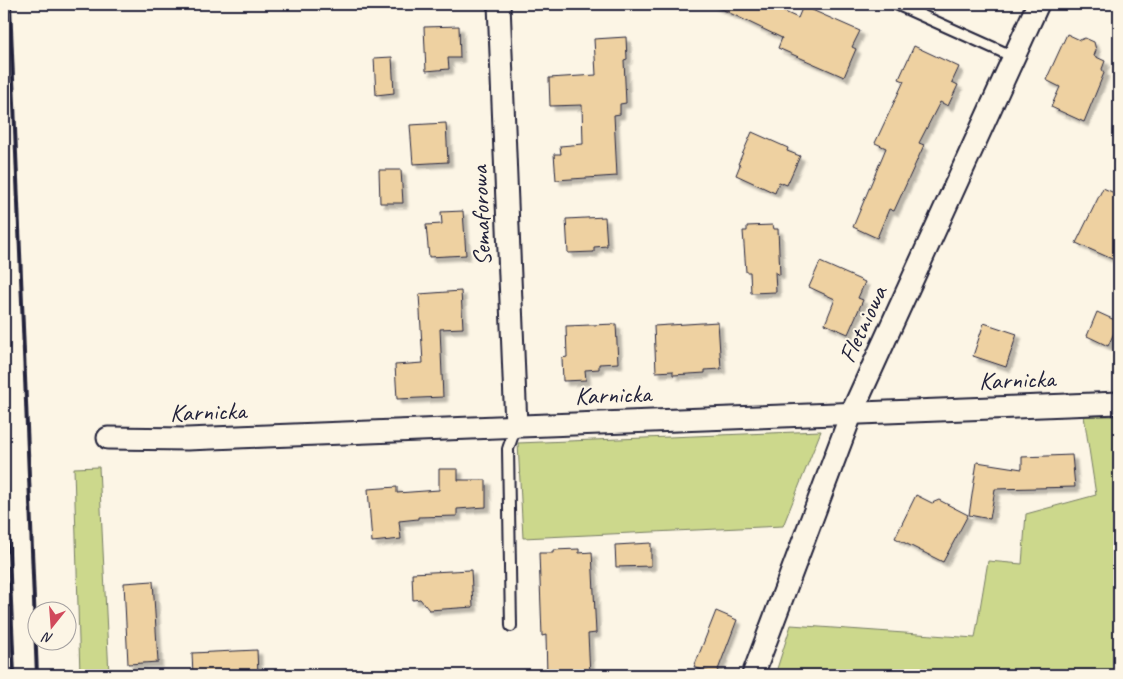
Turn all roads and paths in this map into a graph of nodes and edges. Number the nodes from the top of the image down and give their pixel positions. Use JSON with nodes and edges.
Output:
{"nodes":[{"id":1,"x":499,"y":4,"type":"edge"},
{"id":2,"x":896,"y":4,"type":"edge"},
{"id":3,"x":1038,"y":4,"type":"edge"},
{"id":4,"x":1014,"y":57,"type":"junction"},
{"id":5,"x":1119,"y":403,"type":"edge"},
{"id":6,"x":852,"y":412,"type":"junction"},
{"id":7,"x":516,"y":426,"type":"junction"},
{"id":8,"x":108,"y":438,"type":"dead end"},
{"id":9,"x":511,"y":626,"type":"dead end"},
{"id":10,"x":753,"y":675,"type":"edge"}],
"edges":[{"from":1,"to":7,"type":"street","name":"Semaforowa"},
{"from":2,"to":4,"type":"lane"},
{"from":3,"to":4,"type":"street","name":"Fletniowa"},
{"from":4,"to":6,"type":"street","name":"Fletniowa"},
{"from":5,"to":6,"type":"street","name":"Karnicka"},
{"from":6,"to":7,"type":"street","name":"Karnicka"},
{"from":6,"to":10,"type":"street","name":"Fletniowa"},
{"from":7,"to":8,"type":"street","name":"Karnicka"},
{"from":7,"to":9,"type":"lane"}]}
